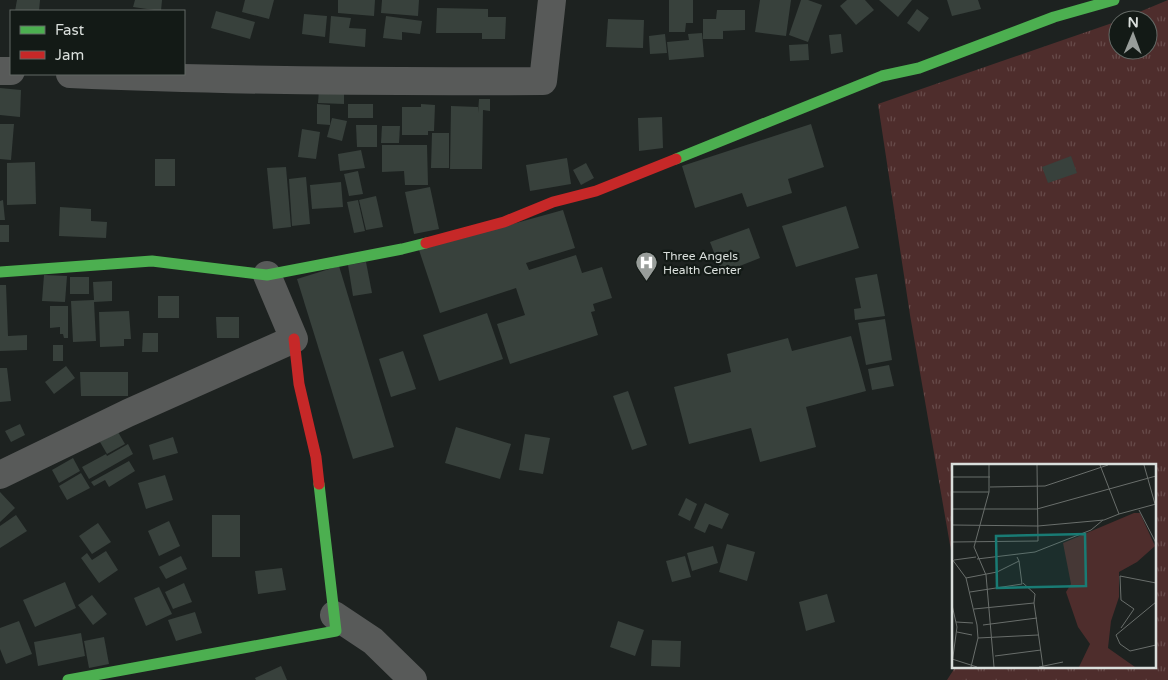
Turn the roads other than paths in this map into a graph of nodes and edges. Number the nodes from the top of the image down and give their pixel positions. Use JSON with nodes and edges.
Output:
{"nodes":[{"id":1,"x":552,"y":0,"type":"edge"},
{"id":2,"x":1114,"y":0,"type":"edge"},
{"id":3,"x":97,"y":75,"type":"edge"},
{"id":4,"x":0,"y":272,"type":"edge"},
{"id":5,"x":267,"y":275,"type":"junction"},
{"id":6,"x":294,"y":339,"type":"junction"},
{"id":7,"x":0,"y":475,"type":"edge"},
{"id":8,"x":334,"y":615,"type":"junction"},
{"id":9,"x":68,"y":680,"type":"edge"},
{"id":10,"x":413,"y":680,"type":"edge"}],
"edges":[{"from":1,"to":3,"type":"street"},
{"from":2,"to":5,"type":"street"},
{"from":4,"to":5,"type":"street"},
{"from":5,"to":6,"type":"street"},
{"from":6,"to":7,"type":"street"},
{"from":6,"to":8,"type":"street"},
{"from":8,"to":9,"type":"street"},
{"from":8,"to":10,"type":"street"}]}
